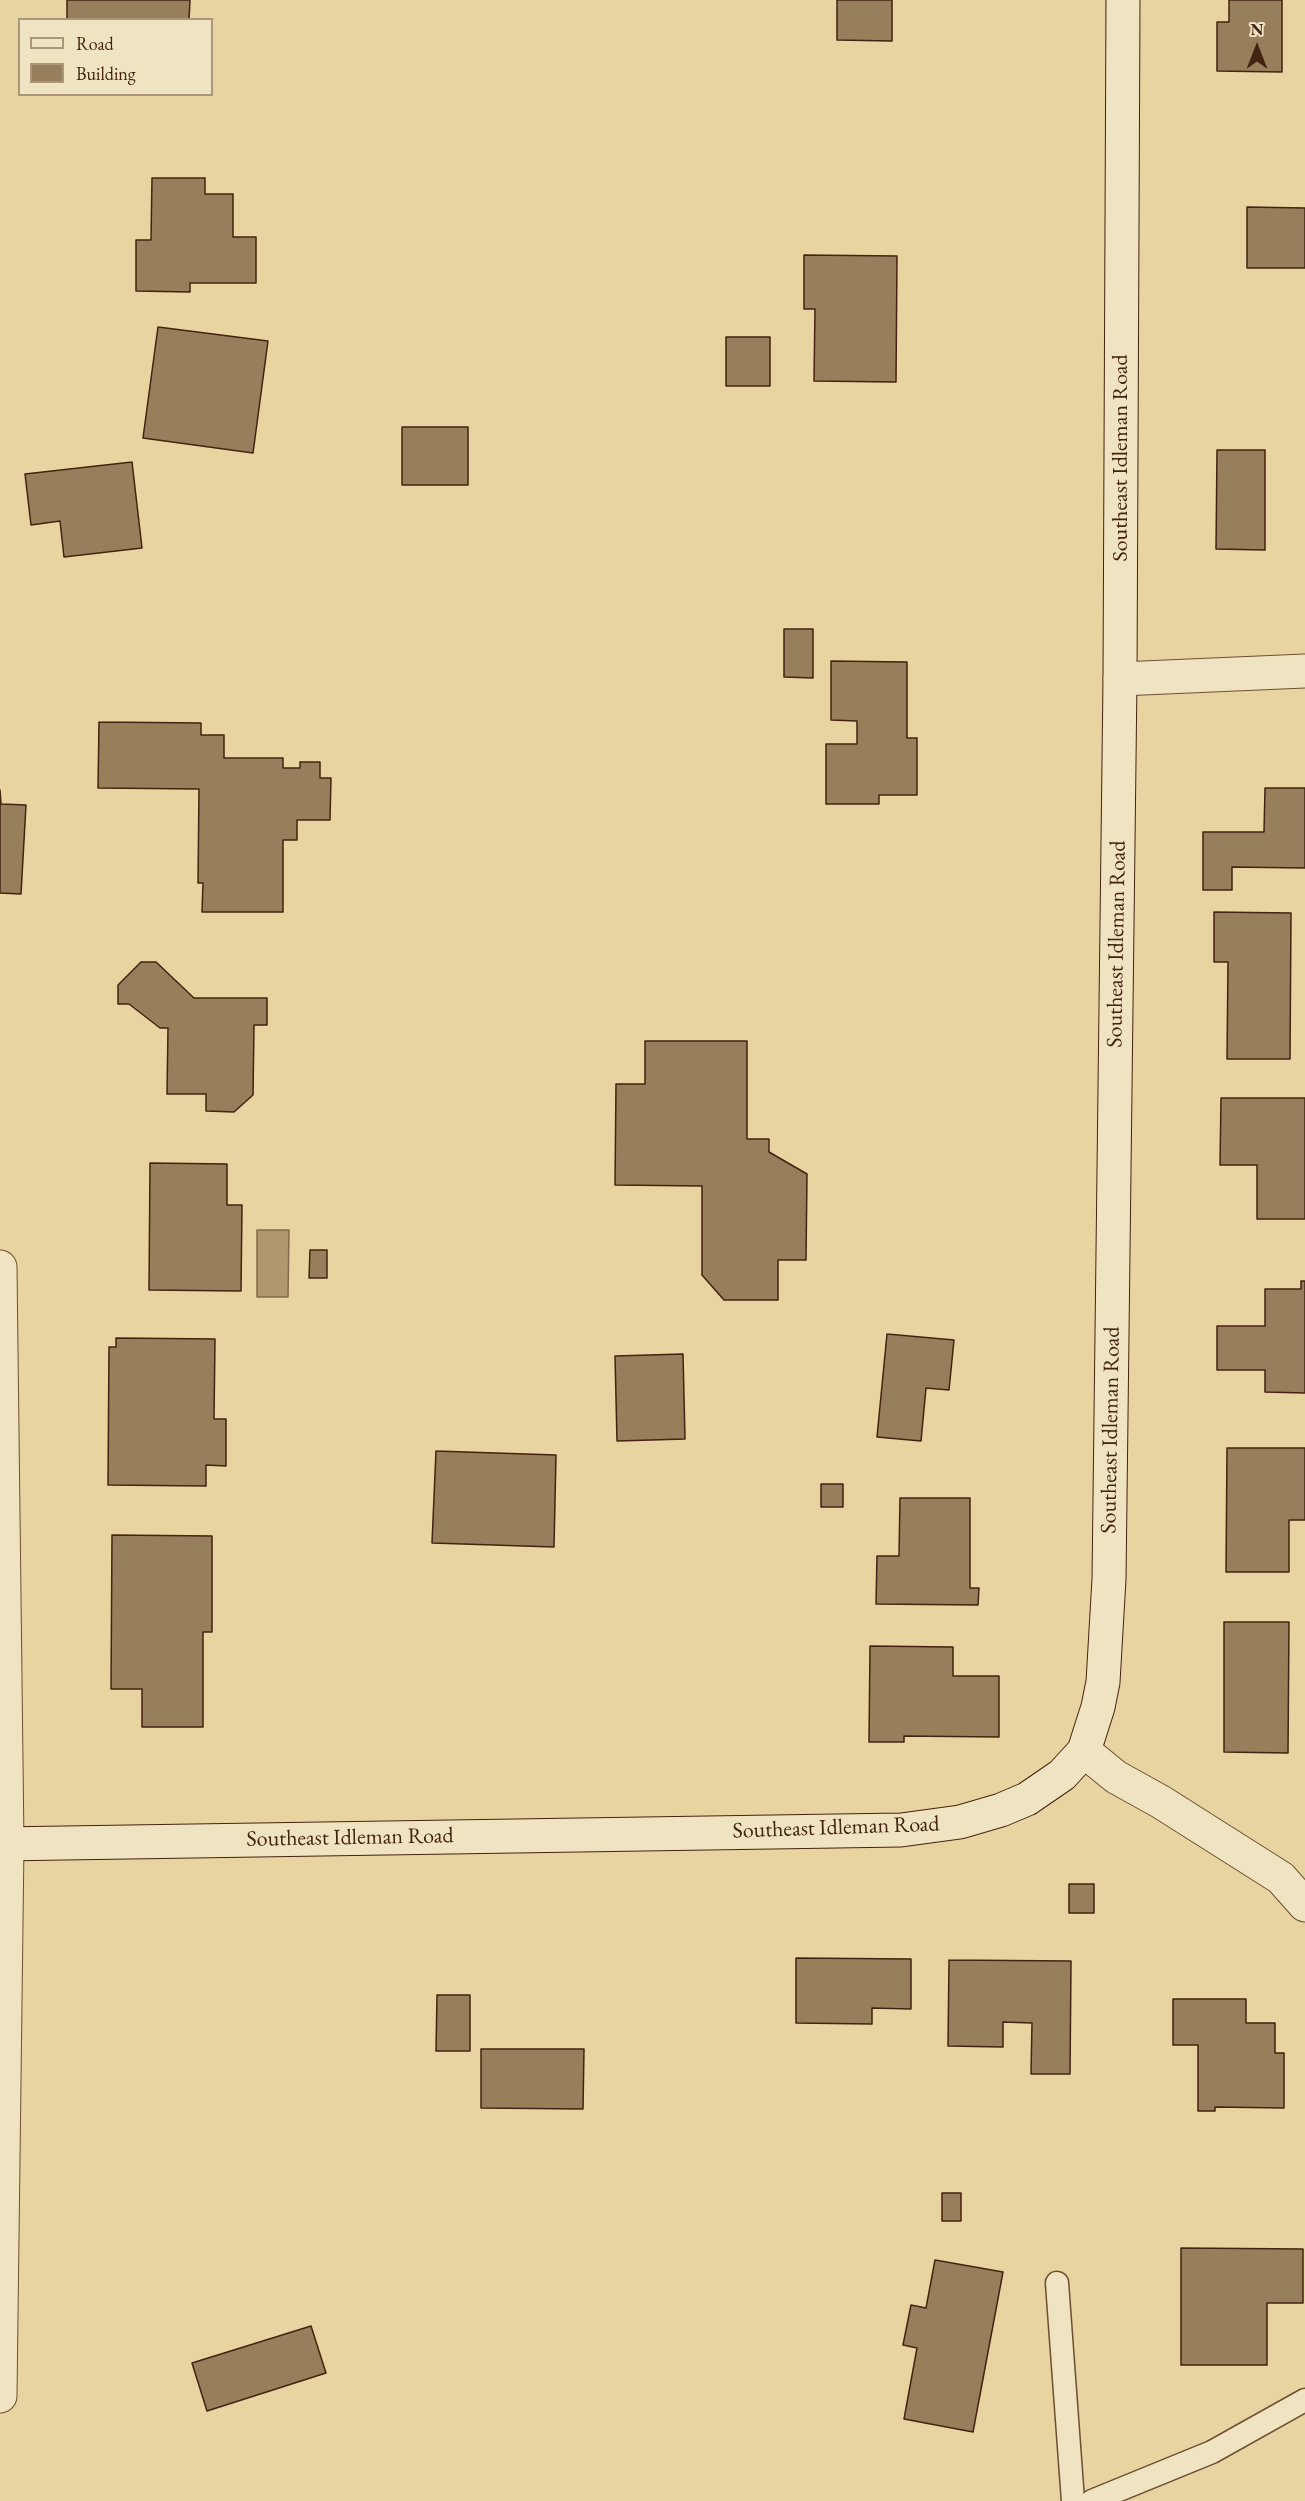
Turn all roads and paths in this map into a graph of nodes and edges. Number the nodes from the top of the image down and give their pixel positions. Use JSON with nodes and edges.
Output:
{"nodes":[{"id":1,"x":1123,"y":0,"type":"edge"},
{"id":2,"x":1305,"y":671,"type":"edge"},
{"id":3,"x":1120,"y":679,"type":"junction"},
{"id":4,"x":0,"y":1267,"type":"edge"},
{"id":5,"x":1084,"y":1751,"type":"junction"},
{"id":6,"x":3,"y":1844,"type":"edge"},
{"id":7,"x":1305,"y":1905,"type":"edge"},
{"id":8,"x":1057,"y":2283,"type":"dead end"},
{"id":9,"x":0,"y":2396,"type":"edge"},
{"id":10,"x":1305,"y":2400,"type":"edge"},
{"id":11,"x":1073,"y":2501,"type":"edge"},
{"id":12,"x":1092,"y":2501,"type":"edge"}],
"edges":[{"from":1,"to":3,"type":"main road","name":"Southeast Idleman Road"},
{"from":2,"to":3,"type":"main road"},
{"from":3,"to":5,"type":"main road","name":"Southeast Idleman Road"},
{"from":4,"to":6,"type":"main road"},
{"from":5,"to":6,"type":"main road","name":"Southeast Idleman Road"},
{"from":5,"to":7,"type":"main road"},
{"from":6,"to":9,"type":"main road"},
{"from":8,"to":11,"type":"lane"},
{"from":10,"to":12,"type":"lane"}]}
